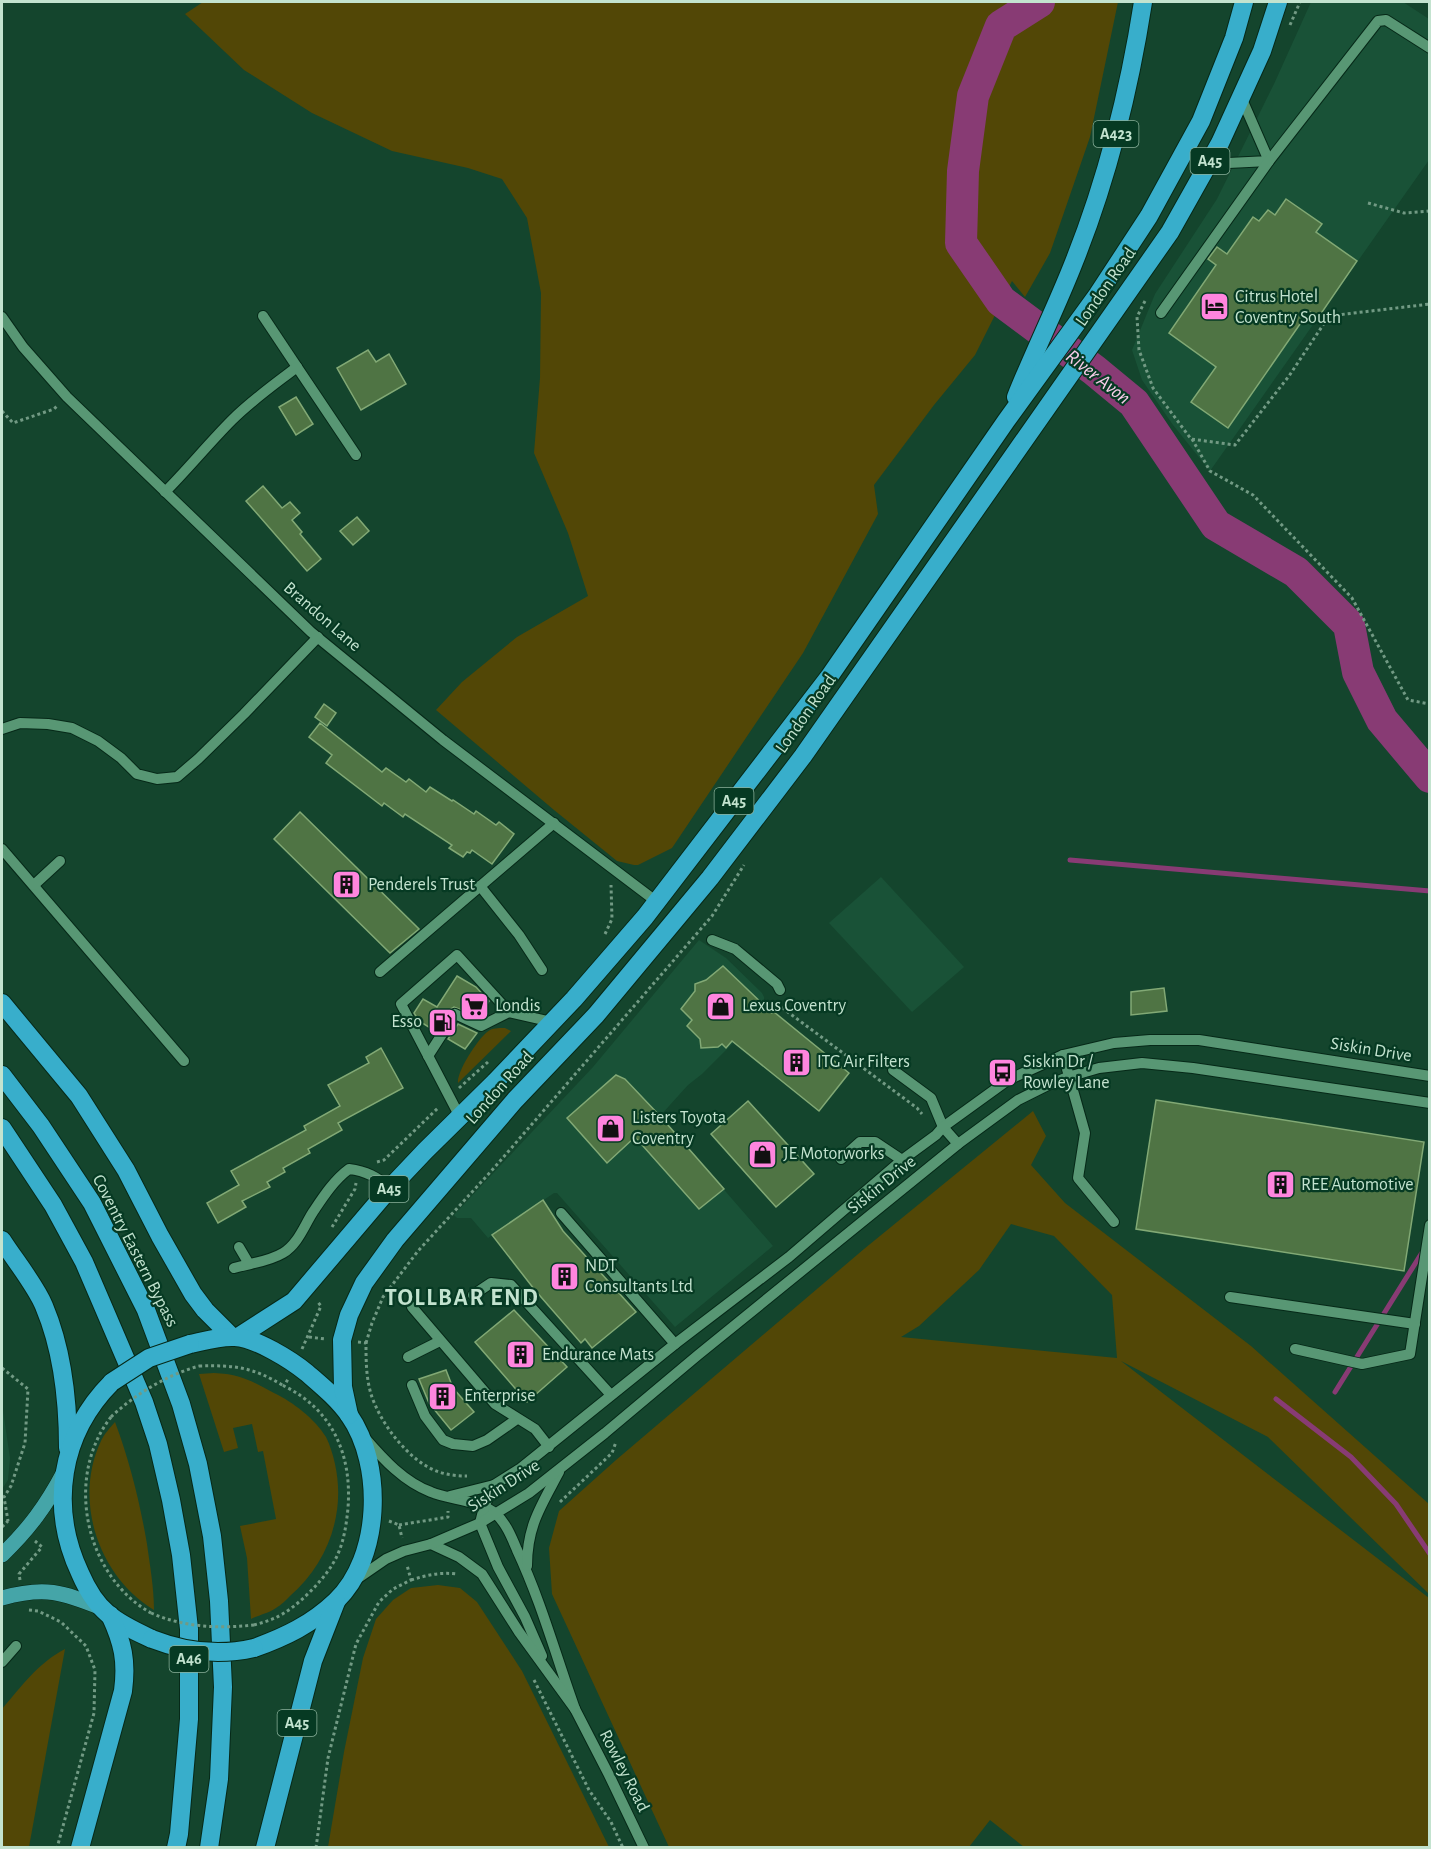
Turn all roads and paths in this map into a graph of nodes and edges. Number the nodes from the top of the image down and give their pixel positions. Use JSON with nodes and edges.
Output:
{"nodes":[{"id":1,"x":1143,"y":2,"type":"edge"},
{"id":2,"x":1244,"y":2,"type":"edge"},
{"id":3,"x":1278,"y":2,"type":"edge"},
{"id":4,"x":1430,"y":48,"type":"edge"},
{"id":5,"x":1241,"y":97,"type":"junction"},
{"id":6,"x":1269,"y":161,"type":"junction"},
{"id":7,"x":1208,"y":164,"type":"junction"},
{"id":8,"x":1368,"y":202,"type":"dead end"},
{"id":9,"x":1430,"y":211,"type":"edge"},
{"id":10,"x":1137,"y":279,"type":"junction"},
{"id":11,"x":1430,"y":304,"type":"edge"},
{"id":12,"x":1161,"y":314,"type":"dead end"},
{"id":13,"x":263,"y":316,"type":"dead end"},
{"id":14,"x":2,"y":317,"type":"edge"},
{"id":15,"x":297,"y":367,"type":"junction"},
{"id":16,"x":1022,"y":392,"type":"junction"},
{"id":17,"x":67,"y":397,"type":"junction"},
{"id":18,"x":2,"y":411,"type":"edge"},
{"id":19,"x":1006,"y":421,"type":"joint"},
{"id":20,"x":1191,"y":438,"type":"junction"},
{"id":21,"x":356,"y":455,"type":"dead end"},
{"id":22,"x":165,"y":492,"type":"junction"},
{"id":23,"x":318,"y":637,"type":"junction"},
{"id":24,"x":1430,"y":704,"type":"edge"},
{"id":25,"x":2,"y":729,"type":"edge"},
{"id":26,"x":554,"y":823,"type":"junction"},
{"id":27,"x":2,"y":849,"type":"edge"},
{"id":28,"x":60,"y":861,"type":"dead end"},
{"id":29,"x":34,"y":885,"type":"junction"},
{"id":30,"x":480,"y":886,"type":"junction"},
{"id":31,"x":657,"y":902,"type":"junction"},
{"id":32,"x":712,"y":916,"type":"dead end"},
{"id":33,"x":711,"y":940,"type":"dead end"},
{"id":34,"x":542,"y":970,"type":"dead end"},
{"id":35,"x":380,"y":972,"type":"dead end"},
{"id":36,"x":780,"y":990,"type":"joint"},
{"id":37,"x":2,"y":1003,"type":"edge"},
{"id":38,"x":509,"y":1012,"type":"junction"},
{"id":39,"x":552,"y":1022,"type":"junction"},
{"id":40,"x":428,"y":1056,"type":"junction"},
{"id":41,"x":1063,"y":1056,"type":"junction"},
{"id":42,"x":184,"y":1061,"type":"dead end"},
{"id":43,"x":893,"y":1070,"type":"dead end"},
{"id":44,"x":2,"y":1075,"type":"edge"},
{"id":45,"x":1430,"y":1076,"type":"edge"},
{"id":46,"x":1068,"y":1077,"type":"junction"},
{"id":47,"x":1430,"y":1103,"type":"edge"},
{"id":48,"x":460,"y":1117,"type":"junction"},
{"id":49,"x":2,"y":1128,"type":"edge"},
{"id":50,"x":939,"y":1131,"type":"junction"},
{"id":51,"x":958,"y":1144,"type":"junction"},
{"id":52,"x":842,"y":1159,"type":"dead end"},
{"id":53,"x":902,"y":1160,"type":"junction"},
{"id":54,"x":390,"y":1188,"type":"junction"},
{"id":55,"x":561,"y":1213,"type":"dead end"},
{"id":56,"x":1114,"y":1222,"type":"dead end"},
{"id":57,"x":1430,"y":1225,"type":"edge"},
{"id":58,"x":2,"y":1240,"type":"edge"},
{"id":59,"x":239,"y":1247,"type":"dead end"},
{"id":60,"x":249,"y":1264,"type":"junction"},
{"id":61,"x":234,"y":1268,"type":"dead end"},
{"id":62,"x":473,"y":1295,"type":"dead end"},
{"id":63,"x":1230,"y":1297,"type":"dead end"},
{"id":64,"x":412,"y":1307,"type":"dead end"},
{"id":65,"x":1415,"y":1324,"type":"junction"},
{"id":66,"x":235,"y":1337,"type":"junction"},
{"id":67,"x":309,"y":1337,"type":"dead end"},
{"id":68,"x":342,"y":1340,"type":"junction"},
{"id":69,"x":440,"y":1341,"type":"junction"},
{"id":70,"x":366,"y":1343,"type":"junction"},
{"id":71,"x":675,"y":1344,"type":"junction"},
{"id":72,"x":1295,"y":1349,"type":"dead end"},
{"id":73,"x":408,"y":1357,"type":"dead end"},
{"id":74,"x":295,"y":1364,"type":"junction"},
{"id":75,"x":2,"y":1368,"type":"edge"},
{"id":76,"x":412,"y":1385,"type":"dead end"},
{"id":77,"x":284,"y":1386,"type":"junction"},
{"id":78,"x":611,"y":1395,"type":"junction"},
{"id":79,"x":623,"y":1417,"type":"junction"},
{"id":80,"x":517,"y":1419,"type":"junction"},
{"id":81,"x":353,"y":1422,"type":"junction"},
{"id":82,"x":549,"y":1447,"type":"junction"},
{"id":83,"x":69,"y":1453,"type":"junction"},
{"id":84,"x":562,"y":1466,"type":"junction"},
{"id":85,"x":64,"y":1471,"type":"junction"},
{"id":86,"x":473,"y":1477,"type":"dead end"},
{"id":87,"x":494,"y":1485,"type":"junction"},
{"id":88,"x":450,"y":1496,"type":"junction"},
{"id":89,"x":3,"y":1499,"type":"edge"},
{"id":90,"x":484,"y":1507,"type":"junction"},
{"id":91,"x":555,"y":1509,"type":"dead end"},
{"id":92,"x":448,"y":1513,"type":"dead end"},
{"id":93,"x":496,"y":1514,"type":"junction"},
{"id":94,"x":347,"y":1518,"type":"junction"},
{"id":95,"x":353,"y":1519,"type":"dead end"},
{"id":96,"x":393,"y":1521,"type":"dead end"},
{"id":97,"x":480,"y":1523,"type":"junction"},
{"id":98,"x":399,"y":1525,"type":"junction"},
{"id":99,"x":2,"y":1527,"type":"edge"},
{"id":100,"x":91,"y":1531,"type":"junction"},
{"id":101,"x":86,"y":1533,"type":"dead end"},
{"id":102,"x":401,"y":1535,"type":"dead end"},
{"id":103,"x":37,"y":1543,"type":"dead end"},
{"id":104,"x":431,"y":1544,"type":"junction"},
{"id":105,"x":48,"y":1545,"type":"dead end"},
{"id":106,"x":42,"y":1547,"type":"junction"},
{"id":107,"x":2,"y":1555,"type":"edge"},
{"id":108,"x":407,"y":1565,"type":"dead end"},
{"id":109,"x":527,"y":1571,"type":"junction"},
{"id":110,"x":20,"y":1577,"type":"dead end"},
{"id":111,"x":463,"y":1577,"type":"dead end"},
{"id":112,"x":411,"y":1580,"type":"junction"},
{"id":113,"x":349,"y":1586,"type":"junction"},
{"id":114,"x":2,"y":1598,"type":"edge"},
{"id":115,"x":336,"y":1600,"type":"junction"},
{"id":116,"x":23,"y":1610,"type":"dead end"},
{"id":117,"x":106,"y":1612,"type":"junction"},
{"id":118,"x":16,"y":1646,"type":"dead end"},
{"id":119,"x":2,"y":1662,"type":"edge"},
{"id":120,"x":529,"y":1671,"type":"dead end"},
{"id":121,"x":549,"y":1673,"type":"junction"},
{"id":122,"x":575,"y":1709,"type":"junction"},
{"id":123,"x":57,"y":1848,"type":"edge"},
{"id":124,"x":80,"y":1848,"type":"edge"},
{"id":125,"x":176,"y":1848,"type":"edge"},
{"id":126,"x":209,"y":1848,"type":"edge"},
{"id":127,"x":265,"y":1848,"type":"edge"},
{"id":128,"x":316,"y":1848,"type":"edge"},
{"id":129,"x":623,"y":1848,"type":"edge"},
{"id":130,"x":644,"y":1848,"type":"edge"}],
"edges":[{"from":1,"to":16,"type":"highway","number":"A423"},
{"from":2,"to":16,"type":"highway","name":"London Road","number":"A45"},
{"from":3,"to":5,"type":"highway","name":"London Road","number":"A45"},
{"from":4,"to":6,"type":"street"},
{"from":5,"to":6,"type":"street"},
{"from":5,"to":7,"type":"highway","name":"London Road","number":"A45"},
{"from":6,"to":7,"type":"street"},
{"from":6,"to":12,"type":"street"},
{"from":7,"to":10,"type":"highway","name":"London Road","number":"A45"},
{"from":8,"to":9,"type":"path"},
{"from":10,"to":20,"type":"path"},
{"from":10,"to":68,"type":"highway","name":"London Road","number":"A45"},
{"from":11,"to":20,"type":"path"},
{"from":13,"to":15,"type":"street"},
{"from":14,"to":17,"type":"street","name":"Brandon Lane"},
{"from":15,"to":21,"type":"street"},
{"from":15,"to":22,"type":"street"},
{"from":16,"to":19,"type":"highway","number":"A423"},
{"from":17,"to":18,"type":"path"},
{"from":17,"to":22,"type":"street","name":"Brandon Lane"},
{"from":19,"to":31,"type":"highway","name":"London Road","number":"A45"},
{"from":20,"to":24,"type":"path"},
{"from":22,"to":23,"type":"street","name":"Brandon Lane"},
{"from":23,"to":25,"type":"street"},
{"from":23,"to":26,"type":"street","name":"Brandon Lane"},
{"from":26,"to":30,"type":"street"},
{"from":26,"to":31,"type":"street","name":"Brandon Lane"},
{"from":27,"to":29,"type":"street"},
{"from":28,"to":29,"type":"street"},
{"from":29,"to":42,"type":"street"},
{"from":30,"to":34,"type":"street"},
{"from":30,"to":35,"type":"street"},
{"from":31,"to":39,"type":"highway","name":"London Road","number":"A45"},
{"from":32,"to":70,"type":"path"},
{"from":33,"to":36,"type":"street"},
{"from":36,"to":50,"type":"path"},
{"from":37,"to":66,"type":"highway"},
{"from":38,"to":39,"type":"street"},
{"from":38,"to":40,"type":"street"},
{"from":38,"to":40,"type":"street"},
{"from":39,"to":48,"type":"highway","name":"London Road","number":"A45"},
{"from":40,"to":48,"type":"street"},
{"from":41,"to":45,"type":"street","name":"Siskin Drive"},
{"from":41,"to":46,"type":"street"},
{"from":41,"to":50,"type":"street","name":"Siskin Drive"},
{"from":43,"to":50,"type":"street"},
{"from":44,"to":126,"type":"highway","name":"Coventry Eastern Bypass","number":"A46"},
{"from":46,"to":47,"type":"street","name":"Siskin Drive"},
{"from":46,"to":51,"type":"street","name":"Siskin Drive"},
{"from":46,"to":56,"type":"street"},
{"from":48,"to":54,"type":"highway","name":"London Road","number":"A45"},
{"from":49,"to":125,"type":"highway","number":"A46"},
{"from":50,"to":51,"type":"street"},
{"from":50,"to":53,"type":"street","name":"Siskin Drive"},
{"from":51,"to":79,"type":"street","name":"Siskin Drive"},
{"from":52,"to":53,"type":"street"},
{"from":53,"to":71,"type":"street","name":"Siskin Drive"},
{"from":54,"to":60,"type":"street"},
{"from":54,"to":66,"type":"highway","name":"London Road","number":"A45"},
{"from":55,"to":71,"type":"street"},
{"from":57,"to":65,"type":"street"},
{"from":58,"to":83,"type":"highway"},
{"from":59,"to":60,"type":"street"},
{"from":60,"to":61,"type":"street"},
{"from":62,"to":78,"type":"street"},
{"from":63,"to":65,"type":"street"},
{"from":64,"to":69,"type":"street"},
{"from":65,"to":72,"type":"street"},
{"from":66,"to":74,"type":"highway"},
{"from":66,"to":83,"type":"highway","bridge":true},
{"from":67,"to":74,"type":"path"},
{"from":68,"to":70,"type":"path"},
{"from":68,"to":81,"type":"highway","name":"London Road","number":"A45"},
{"from":69,"to":73,"type":"street"},
{"from":69,"to":80,"type":"street"},
{"from":70,"to":86,"type":"path"},
{"from":71,"to":78,"type":"street","name":"Siskin Drive"},
{"from":74,"to":77,"type":"path"},
{"from":74,"to":81,"type":"highway"},
{"from":75,"to":89,"type":"path"},
{"from":76,"to":80,"type":"street"},
{"from":77,"to":94,"type":"path"},
{"from":77,"to":100,"type":"path","bridge":true},
{"from":78,"to":82,"type":"street","name":"Siskin Drive"},
{"from":79,"to":84,"type":"street","name":"Siskin Drive"},
{"from":79,"to":91,"type":"path"},
{"from":80,"to":82,"type":"street"},
{"from":81,"to":88,"type":"street"},
{"from":81,"to":113,"type":"highway"},
{"from":82,"to":87,"type":"street","name":"Siskin Drive"},
{"from":83,"to":85,"type":"highway"},
{"from":84,"to":93,"type":"street","name":"Siskin Drive"},
{"from":84,"to":109,"type":"street"},
{"from":85,"to":107,"type":"main road"},
{"from":85,"to":117,"type":"highway"},
{"from":87,"to":88,"type":"street","name":"Siskin Drive"},
{"from":87,"to":90,"type":"street"},
{"from":88,"to":90,"type":"street"},
{"from":89,"to":99,"type":"path"},
{"from":90,"to":93,"type":"street"},
{"from":90,"to":97,"type":"street"},
{"from":92,"to":98,"type":"path"},
{"from":93,"to":97,"type":"street","name":"Siskin Drive"},
{"from":93,"to":109,"type":"street"},
{"from":94,"to":95,"type":"path"},
{"from":94,"to":100,"type":"path","bridge":true},
{"from":96,"to":98,"type":"path"},
{"from":97,"to":104,"type":"street","name":"Siskin Drive"},
{"from":97,"to":121,"type":"street"},
{"from":98,"to":102,"type":"path"},
{"from":100,"to":101,"type":"path"},
{"from":103,"to":106,"type":"path"},
{"from":104,"to":113,"type":"street","name":"Siskin Drive"},
{"from":104,"to":121,"type":"street"},
{"from":105,"to":106,"type":"path"},
{"from":106,"to":110,"type":"path"},
{"from":108,"to":112,"type":"path"},
{"from":109,"to":122,"type":"street"},
{"from":111,"to":112,"type":"path"},
{"from":112,"to":128,"type":"path"},
{"from":113,"to":115,"type":"highway"},
{"from":114,"to":117,"type":"main road"},
{"from":115,"to":117,"type":"highway","bridge":true},
{"from":115,"to":127,"type":"highway","number":"A45"},
{"from":116,"to":123,"type":"path"},
{"from":117,"to":124,"type":"highway"},
{"from":118,"to":119,"type":"street"},
{"from":120,"to":129,"type":"path"},
{"from":121,"to":122,"type":"street"},
{"from":122,"to":130,"type":"street","name":"Rowley Road"}]}
